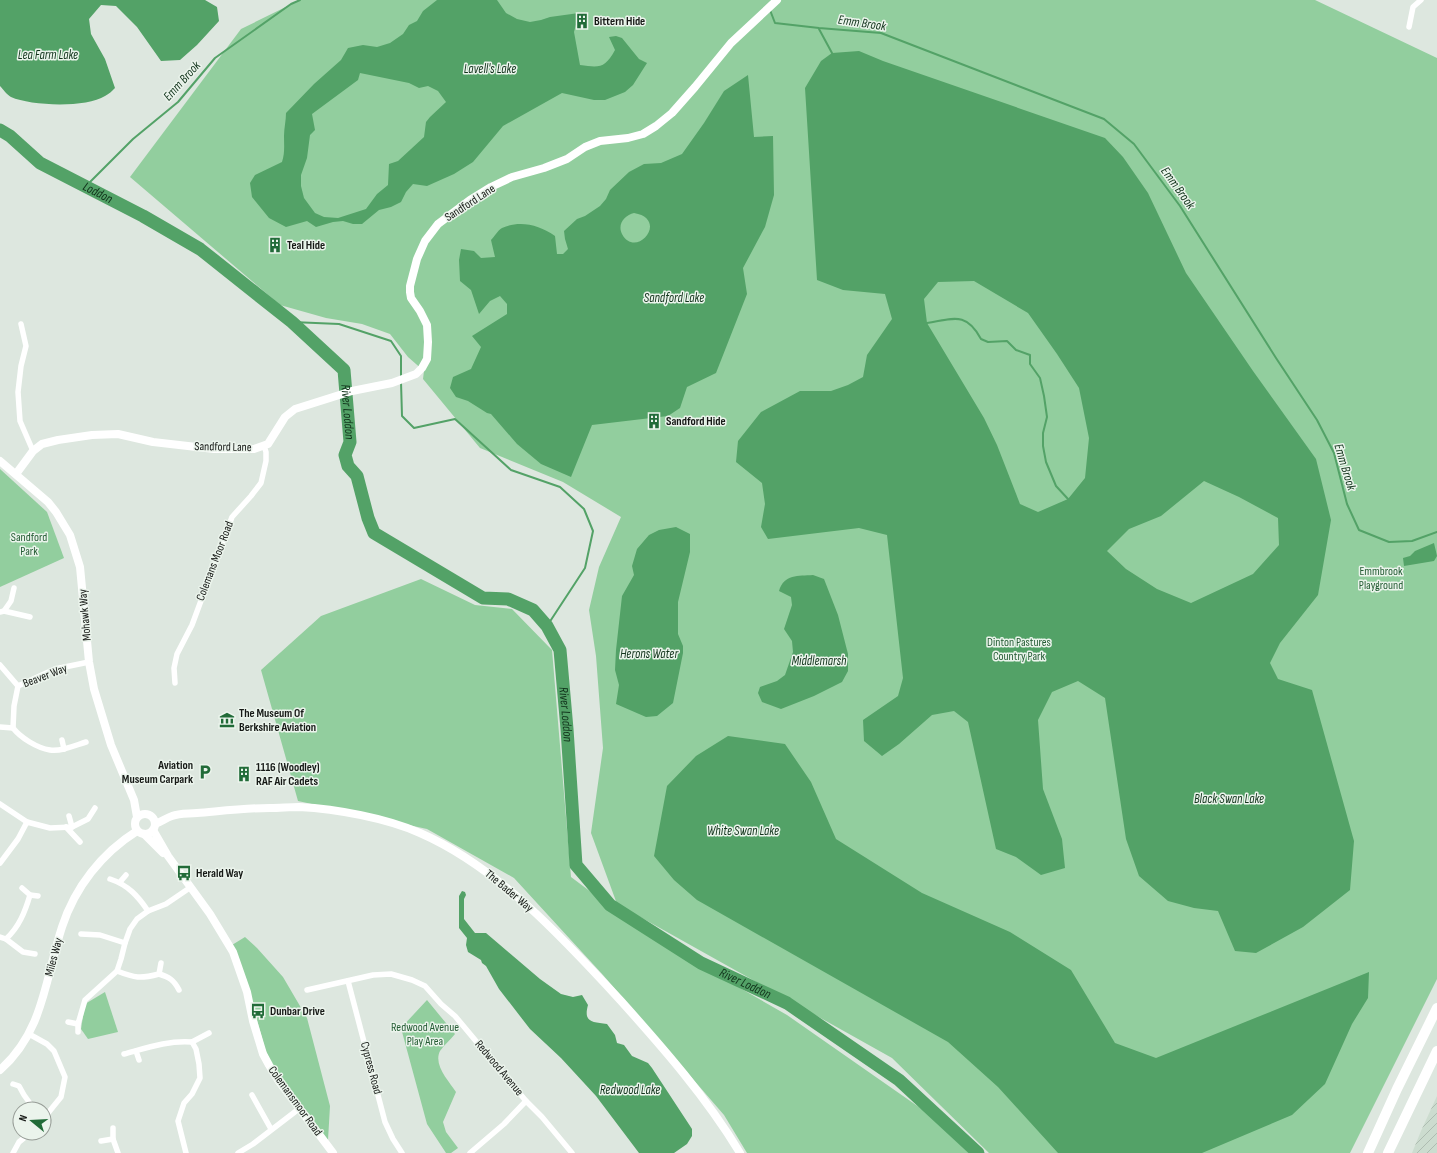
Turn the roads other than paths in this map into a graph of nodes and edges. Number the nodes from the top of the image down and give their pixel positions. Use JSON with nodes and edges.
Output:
{"nodes":[{"id":1,"x":1421,"y":0,"type":"edge"},
{"id":2,"x":776,"y":1,"type":"edge"},
{"id":3,"x":1409,"y":27,"type":"dead end"},
{"id":4,"x":21,"y":324,"type":"dead end"},
{"id":5,"x":264,"y":446,"type":"junction"},
{"id":6,"x":33,"y":451,"type":"junction"},
{"id":7,"x":0,"y":461,"type":"edge"},
{"id":8,"x":16,"y":474,"type":"junction"},
{"id":9,"x":14,"y":588,"type":"dead end"},
{"id":10,"x":2,"y":612,"type":"edge"},
{"id":11,"x":30,"y":617,"type":"dead end"},
{"id":12,"x":89,"y":662,"type":"junction"},
{"id":13,"x":0,"y":665,"type":"edge"},
{"id":14,"x":175,"y":683,"type":"dead end"},
{"id":15,"x":18,"y":686,"type":"junction"},
{"id":16,"x":0,"y":727,"type":"edge"},
{"id":17,"x":13,"y":728,"type":"junction"},
{"id":18,"x":62,"y":740,"type":"dead end"},
{"id":19,"x":86,"y":742,"type":"dead end"},
{"id":20,"x":64,"y":748,"type":"junction"},
{"id":21,"x":132,"y":792,"type":"junction"},
{"id":22,"x":0,"y":804,"type":"edge"},
{"id":23,"x":95,"y":808,"type":"dead end"},
{"id":24,"x":149,"y":814,"type":"junction"},
{"id":25,"x":179,"y":814,"type":"junction"},
{"id":26,"x":69,"y":816,"type":"dead end"},
{"id":27,"x":135,"y":820,"type":"junction"},
{"id":28,"x":27,"y":822,"type":"junction"},
{"id":29,"x":69,"y":827,"type":"junction"},
{"id":30,"x":154,"y":827,"type":"junction"},
{"id":31,"x":140,"y":832,"type":"junction"},
{"id":32,"x":80,"y":842,"type":"dead end"},
{"id":33,"x":114,"y":847,"type":"junction"},
{"id":34,"x":168,"y":856,"type":"junction"},
{"id":35,"x":0,"y":863,"type":"edge"},
{"id":36,"x":126,"y":875,"type":"dead end"},
{"id":37,"x":110,"y":879,"type":"dead end"},
{"id":38,"x":120,"y":882,"type":"junction"},
{"id":39,"x":191,"y":887,"type":"junction"},
{"id":40,"x":22,"y":888,"type":"dead end"},
{"id":41,"x":30,"y":895,"type":"junction"},
{"id":42,"x":38,"y":896,"type":"dead end"},
{"id":43,"x":148,"y":911,"type":"junction"},
{"id":44,"x":81,"y":934,"type":"dead end"},
{"id":45,"x":3,"y":938,"type":"edge"},
{"id":46,"x":125,"y":943,"type":"junction"},
{"id":47,"x":35,"y":954,"type":"dead end"},
{"id":48,"x":161,"y":963,"type":"dead end"},
{"id":49,"x":117,"y":971,"type":"junction"},
{"id":50,"x":159,"y":974,"type":"junction"},
{"id":51,"x":348,"y":981,"type":"junction"},
{"id":52,"x":179,"y":990,"type":"dead end"},
{"id":53,"x":307,"y":990,"type":"dead end"},
{"id":54,"x":1437,"y":1008,"type":"edge"},
{"id":55,"x":68,"y":1022,"type":"dead end"},
{"id":56,"x":78,"y":1024,"type":"junction"},
{"id":57,"x":78,"y":1032,"type":"dead end"},
{"id":58,"x":209,"y":1033,"type":"dead end"},
{"id":59,"x":29,"y":1034,"type":"junction"},
{"id":60,"x":192,"y":1042,"type":"junction"},
{"id":61,"x":136,"y":1050,"type":"junction"},
{"id":62,"x":1437,"y":1050,"type":"edge"},
{"id":63,"x":124,"y":1054,"type":"dead end"},
{"id":64,"x":139,"y":1060,"type":"dead end"},
{"id":65,"x":0,"y":1070,"type":"edge"},
{"id":66,"x":18,"y":1084,"type":"dead end"},
{"id":67,"x":252,"y":1095,"type":"dead end"},
{"id":68,"x":29,"y":1101,"type":"edge"},
{"id":69,"x":526,"y":1101,"type":"junction"},
{"id":70,"x":52,"y":1108,"type":"edge"},
{"id":71,"x":300,"y":1108,"type":"junction"},
{"id":72,"x":113,"y":1128,"type":"dead end"},
{"id":73,"x":271,"y":1129,"type":"junction"},
{"id":74,"x":113,"y":1139,"type":"junction"},
{"id":75,"x":20,"y":1141,"type":"edge"},
{"id":76,"x":101,"y":1141,"type":"dead end"},
{"id":77,"x":13,"y":1153,"type":"edge"},
{"id":78,"x":118,"y":1153,"type":"edge"},
{"id":79,"x":186,"y":1153,"type":"edge"},
{"id":80,"x":238,"y":1153,"type":"edge"},
{"id":81,"x":333,"y":1153,"type":"edge"},
{"id":82,"x":402,"y":1153,"type":"edge"},
{"id":83,"x":470,"y":1153,"type":"edge"},
{"id":84,"x":572,"y":1153,"type":"edge"},
{"id":85,"x":740,"y":1153,"type":"edge"},
{"id":86,"x":1368,"y":1153,"type":"edge"},
{"id":87,"x":1388,"y":1153,"type":"edge"}],
"edges":[{"from":1,"to":3,"type":"street"},
{"from":2,"to":5,"type":"street","name":"Sandford Lane"},
{"from":4,"to":6,"type":"street"},
{"from":5,"to":6,"type":"street","name":"Sandford Lane"},
{"from":5,"to":14,"type":"street","name":"Colemans Moor Road"},
{"from":6,"to":8,"type":"street","name":"Sandford Lane"},
{"from":7,"to":8,"type":"street","name":"Mohawk Way"},
{"from":8,"to":12,"type":"street","name":"Mohawk Way"},
{"from":9,"to":10,"type":"street"},
{"from":10,"to":11,"type":"street"},
{"from":12,"to":15,"type":"street","name":"Beaver Way"},
{"from":12,"to":21,"type":"street","name":"Mohawk Way"},
{"from":13,"to":15,"type":"street"},
{"from":15,"to":17,"type":"street","name":"Beaver Way"},
{"from":16,"to":17,"type":"street"},
{"from":17,"to":20,"type":"street"},
{"from":18,"to":20,"type":"street"},
{"from":19,"to":20,"type":"street"},
{"from":21,"to":24,"type":"street","name":"Mohawk Way"},
{"from":21,"to":27,"type":"street","name":"Mohawk Way"},
{"from":22,"to":28,"type":"street"},
{"from":23,"to":29,"type":"street"},
{"from":24,"to":25,"type":"street","name":"The Bader Way"},
{"from":24,"to":27,"type":"street"},
{"from":24,"to":30,"type":"street"},
{"from":25,"to":30,"type":"street","name":"The Bader Way"},
{"from":25,"to":85,"type":"street","name":"The Bader Way"},
{"from":26,"to":29,"type":"street"},
{"from":27,"to":31,"type":"street"},
{"from":27,"to":33,"type":"street","name":"Miles Way"},
{"from":28,"to":29,"type":"street"},
{"from":28,"to":35,"type":"street"},
{"from":29,"to":32,"type":"street"},
{"from":30,"to":31,"type":"street"},
{"from":30,"to":34,"type":"street","name":"Colemansmoor Road"},
{"from":31,"to":33,"type":"street","name":"Miles Way"},
{"from":31,"to":34,"type":"street","name":"Colemansmoor Road"},
{"from":33,"to":59,"type":"street","name":"Miles Way"},
{"from":34,"to":39,"type":"street","name":"Colemansmoor Road"},
{"from":36,"to":38,"type":"street"},
{"from":37,"to":38,"type":"street"},
{"from":38,"to":43,"type":"street"},
{"from":39,"to":43,"type":"street"},
{"from":39,"to":71,"type":"street","name":"Colemansmoor Road"},
{"from":40,"to":41,"type":"street"},
{"from":41,"to":42,"type":"street"},
{"from":41,"to":45,"type":"street"},
{"from":43,"to":46,"type":"street"},
{"from":44,"to":46,"type":"street"},
{"from":45,"to":47,"type":"street"},
{"from":46,"to":49,"type":"street"},
{"from":48,"to":50,"type":"street"},
{"from":49,"to":50,"type":"street"},
{"from":49,"to":56,"type":"street"},
{"from":50,"to":52,"type":"street"},
{"from":51,"to":53,"type":"street","name":"Redwood Avenue"},
{"from":51,"to":69,"type":"street","name":"Redwood Avenue"},
{"from":51,"to":82,"type":"street","name":"Cypress Road"},
{"from":54,"to":86,"type":"highway"},
{"from":55,"to":56,"type":"street"},
{"from":56,"to":57,"type":"street"},
{"from":58,"to":60,"type":"street"},
{"from":59,"to":65,"type":"street","name":"Miles Way"},
{"from":59,"to":70,"type":"street"},
{"from":60,"to":61,"type":"street"},
{"from":60,"to":79,"type":"street"},
{"from":61,"to":63,"type":"street"},
{"from":61,"to":64,"type":"street"},
{"from":62,"to":87,"type":"highway"},
{"from":66,"to":68,"type":"street"},
{"from":67,"to":73,"type":"street"},
{"from":69,"to":83,"type":"street"},
{"from":69,"to":84,"type":"street","name":"Redwood Avenue"},
{"from":71,"to":73,"type":"street"},
{"from":71,"to":81,"type":"street","name":"Colemansmoor Road"},
{"from":72,"to":74,"type":"street"},
{"from":73,"to":80,"type":"street"},
{"from":74,"to":76,"type":"street"},
{"from":74,"to":78,"type":"street"},
{"from":75,"to":77,"type":"street"}]}
